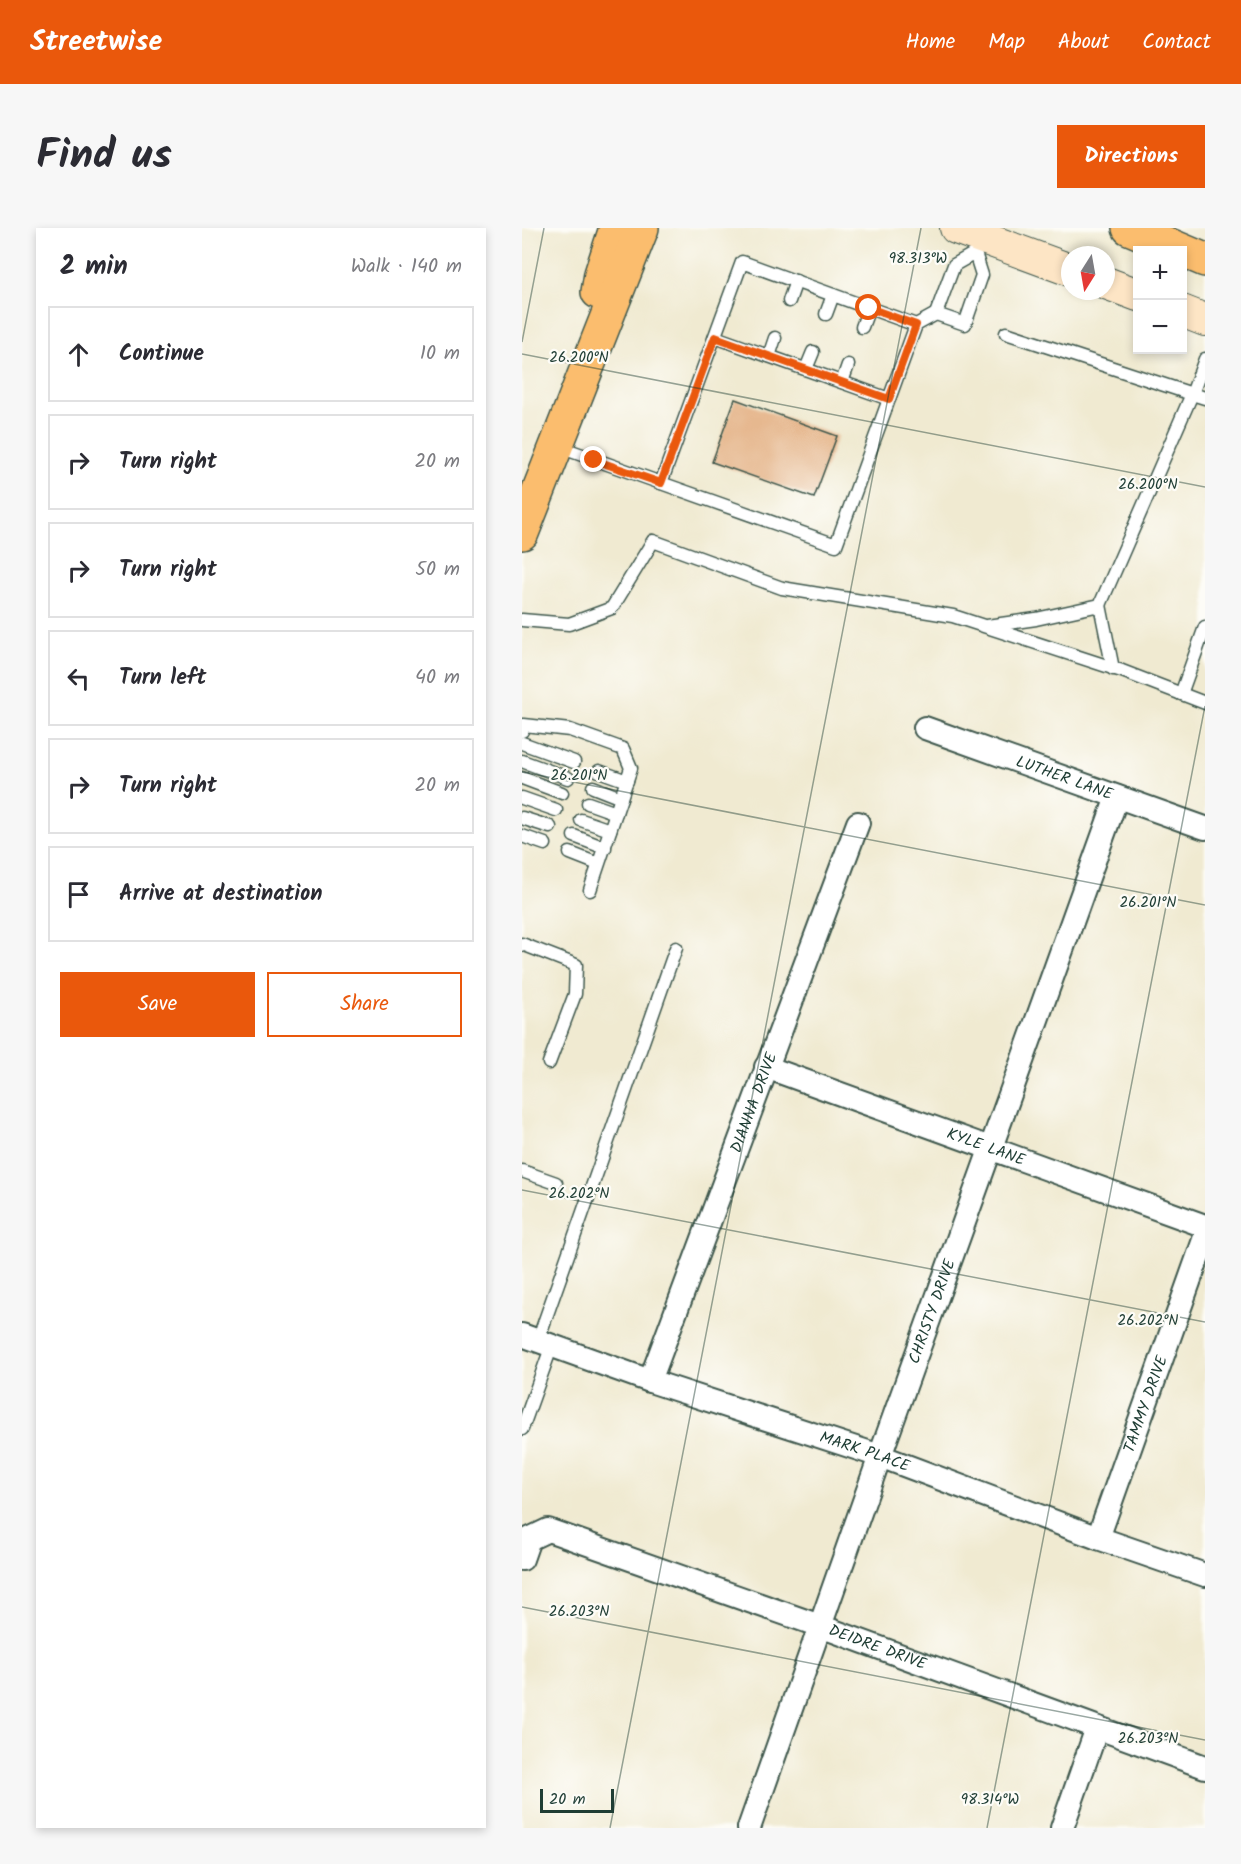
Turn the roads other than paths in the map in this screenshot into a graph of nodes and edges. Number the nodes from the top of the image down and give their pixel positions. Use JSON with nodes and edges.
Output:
{"nodes":[{"id":1,"x":616,"y":228,"type":"edge"},
{"id":2,"x":642,"y":228,"type":"edge"},
{"id":3,"x":1129,"y":228,"type":"edge"},
{"id":4,"x":971,"y":239,"type":"edge"},
{"id":5,"x":1205,"y":260,"type":"edge"},
{"id":6,"x":1061,"y":267,"type":"edge"},
{"id":7,"x":796,"y":281,"type":"junction"},
{"id":8,"x":1115,"y":286,"type":"edge"},
{"id":9,"x":1133,"y":293,"type":"edge"},
{"id":10,"x":833,"y":295,"type":"junction"},
{"id":11,"x":789,"y":301,"type":"dead end"},
{"id":12,"x":869,"y":308,"type":"junction"},
{"id":13,"x":1187,"y":313,"type":"edge"},
{"id":14,"x":826,"y":314,"type":"dead end"},
{"id":15,"x":936,"y":314,"type":"junction"},
{"id":16,"x":1205,"y":320,"type":"edge"},
{"id":17,"x":916,"y":325,"type":"junction"},
{"id":18,"x":862,"y":327,"type":"dead end"},
{"id":19,"x":1006,"y":333,"type":"dead end"},
{"id":20,"x":715,"y":337,"type":"junction"},
{"id":21,"x":775,"y":338,"type":"dead end"},
{"id":22,"x":813,"y":352,"type":"dead end"},
{"id":23,"x":769,"y":356,"type":"junction"},
{"id":24,"x":1205,"y":359,"type":"edge"},
{"id":25,"x":848,"y":365,"type":"dead end"},
{"id":26,"x":806,"y":369,"type":"junction"},
{"id":27,"x":584,"y":373,"type":"junction"},
{"id":28,"x":842,"y":382,"type":"junction"},
{"id":29,"x":1192,"y":394,"type":"junction"},
{"id":30,"x":1205,"y":398,"type":"edge"},
{"id":31,"x":889,"y":399,"type":"junction"},
{"id":32,"x":556,"y":446,"type":"junction"},
{"id":33,"x":661,"y":483,"type":"junction"},
{"id":34,"x":522,"y":533,"type":"edge"},
{"id":35,"x":1100,"y":605,"type":"junction"},
{"id":36,"x":522,"y":620,"type":"edge"},
{"id":37,"x":984,"y":626,"type":"junction"},
{"id":38,"x":1205,"y":627,"type":"edge"},
{"id":39,"x":1113,"y":669,"type":"junction"},
{"id":40,"x":1180,"y":694,"type":"junction"},
{"id":41,"x":1205,"y":703,"type":"edge"},
{"id":42,"x":925,"y":728,"type":"dead end"},
{"id":43,"x":522,"y":731,"type":"edge"},
{"id":44,"x":522,"y":743,"type":"edge"},
{"id":45,"x":522,"y":761,"type":"edge"},
{"id":46,"x":574,"y":762,"type":"dead end"},
{"id":47,"x":599,"y":771,"type":"dead end"},
{"id":48,"x":522,"y":778,"type":"edge"},
{"id":49,"x":568,"y":778,"type":"dead end"},
{"id":50,"x":627,"y":781,"type":"junction"},
{"id":51,"x":593,"y":787,"type":"dead end"},
{"id":52,"x":562,"y":793,"type":"dead end"},
{"id":53,"x":1117,"y":797,"type":"junction"},
{"id":54,"x":522,"y":798,"type":"edge"},
{"id":55,"x":621,"y":798,"type":"junction"},
{"id":56,"x":588,"y":803,"type":"dead end"},
{"id":57,"x":556,"y":810,"type":"dead end"},
{"id":58,"x":616,"y":813,"type":"junction"},
{"id":59,"x":522,"y":818,"type":"edge"},
{"id":60,"x":581,"y":820,"type":"dead end"},
{"id":61,"x":858,"y":823,"type":"dead end"},
{"id":62,"x":550,"y":827,"type":"dead end"},
{"id":63,"x":1205,"y":828,"type":"edge"},
{"id":64,"x":610,"y":830,"type":"junction"},
{"id":65,"x":522,"y":836,"type":"edge"},
{"id":66,"x":574,"y":836,"type":"dead end"},
{"id":67,"x":545,"y":844,"type":"dead end"},
{"id":68,"x":605,"y":848,"type":"junction"},
{"id":69,"x":570,"y":853,"type":"dead end"},
{"id":70,"x":598,"y":864,"type":"junction"},
{"id":71,"x":590,"y":890,"type":"dead end"},
{"id":72,"x":522,"y":944,"type":"edge"},
{"id":73,"x":676,"y":948,"type":"dead end"},
{"id":74,"x":549,"y":1063,"type":"dead end"},
{"id":75,"x":766,"y":1067,"type":"junction"},
{"id":76,"x":990,"y":1148,"type":"junction"},
{"id":77,"x":522,"y":1171,"type":"edge"},
{"id":78,"x":556,"y":1183,"type":"dead end"},
{"id":79,"x":1205,"y":1226,"type":"edge"},
{"id":80,"x":1205,"y":1237,"type":"edge"},
{"id":81,"x":537,"y":1340,"type":"edge"},
{"id":82,"x":650,"y":1381,"type":"junction"},
{"id":83,"x":522,"y":1429,"type":"edge"},
{"id":84,"x":880,"y":1456,"type":"junction"},
{"id":85,"x":1098,"y":1538,"type":"junction"},
{"id":86,"x":522,"y":1559,"type":"edge"},
{"id":87,"x":1205,"y":1575,"type":"edge"},
{"id":88,"x":820,"y":1626,"type":"junction"},
{"id":89,"x":1097,"y":1728,"type":"junction"},
{"id":90,"x":1205,"y":1767,"type":"edge"},
{"id":91,"x":749,"y":1828,"type":"edge"},
{"id":92,"x":1062,"y":1828,"type":"edge"}],
"edges":[{"from":1,"to":27,"type":"highway"},
{"from":2,"to":27,"type":"highway"},
{"from":3,"to":5,"type":"highway"},
{"from":4,"to":6,"type":"main road"},
{"from":4,"to":15,"type":"lane"},
{"from":4,"to":15,"type":"lane"},
{"from":7,"to":10,"type":"lane"},
{"from":7,"to":11,"type":"lane"},
{"from":7,"to":20,"type":"lane"},
{"from":8,"to":9,"type":"main road"},
{"from":10,"to":12,"type":"lane"},
{"from":10,"to":14,"type":"lane"},
{"from":12,"to":17,"type":"lane"},
{"from":12,"to":18,"type":"lane"},
{"from":13,"to":16,"type":"main road"},
{"from":15,"to":17,"type":"lane"},
{"from":17,"to":31,"type":"lane"},
{"from":19,"to":29,"type":"lane"},
{"from":20,"to":23,"type":"lane"},
{"from":20,"to":33,"type":"lane"},
{"from":21,"to":23,"type":"lane"},
{"from":22,"to":26,"type":"lane"},
{"from":23,"to":26,"type":"lane"},
{"from":24,"to":29,"type":"lane"},
{"from":25,"to":28,"type":"lane"},
{"from":26,"to":28,"type":"lane"},
{"from":27,"to":32,"type":"highway"},
{"from":28,"to":31,"type":"lane"},
{"from":29,"to":30,"type":"lane"},
{"from":29,"to":35,"type":"lane"},
{"from":31,"to":33,"type":"lane"},
{"from":32,"to":33,"type":"lane"},
{"from":32,"to":34,"type":"highway"},
{"from":35,"to":37,"type":"lane"},
{"from":35,"to":39,"type":"lane"},
{"from":36,"to":37,"type":"lane"},
{"from":37,"to":39,"type":"lane"},
{"from":38,"to":40,"type":"lane"},
{"from":39,"to":40,"type":"lane"},
{"from":40,"to":41,"type":"lane"},
{"from":42,"to":53,"type":"street","name":"LUTHER LANE"},
{"from":43,"to":50,"type":"lane"},
{"from":44,"to":46,"type":"lane"},
{"from":45,"to":49,"type":"lane"},
{"from":47,"to":50,"type":"lane"},
{"from":48,"to":52,"type":"lane"},
{"from":50,"to":55,"type":"lane"},
{"from":51,"to":55,"type":"lane"},
{"from":53,"to":63,"type":"street","name":"LUTHER LANE"},
{"from":53,"to":76,"type":"street","name":"CHRISTY DRIVE"},
{"from":54,"to":57,"type":"lane"},
{"from":55,"to":58,"type":"lane"},
{"from":56,"to":58,"type":"lane"},
{"from":58,"to":64,"type":"lane"},
{"from":59,"to":62,"type":"lane"},
{"from":60,"to":64,"type":"lane"},
{"from":61,"to":75,"type":"street","name":"DIANNA DRIVE"},
{"from":64,"to":68,"type":"lane"},
{"from":65,"to":67,"type":"lane"},
{"from":66,"to":68,"type":"lane"},
{"from":68,"to":70,"type":"lane"},
{"from":69,"to":70,"type":"lane"},
{"from":70,"to":71,"type":"lane"},
{"from":72,"to":74,"type":"lane"},
{"from":73,"to":81,"type":"lane"},
{"from":75,"to":76,"type":"street","name":"KYLE LANE"},
{"from":75,"to":82,"type":"street","name":"DIANNA DRIVE"},
{"from":76,"to":79,"type":"street","name":"KYLE LANE"},
{"from":76,"to":84,"type":"street","name":"CHRISTY DRIVE"},
{"from":77,"to":78,"type":"lane"},
{"from":80,"to":85,"type":"street","name":"TAMMY DRIVE"},
{"from":81,"to":82,"type":"street","name":"MARK PLACE"},
{"from":81,"to":83,"type":"lane"},
{"from":82,"to":84,"type":"street","name":"MARK PLACE"},
{"from":84,"to":85,"type":"street","name":"MARK PLACE"},
{"from":84,"to":88,"type":"street","name":"CHRISTY DRIVE"},
{"from":85,"to":87,"type":"street","name":"MARK PLACE"},
{"from":86,"to":88,"type":"street","name":"DEIDRE DRIVE"},
{"from":88,"to":89,"type":"street","name":"DEIDRE DRIVE"},
{"from":88,"to":91,"type":"street","name":"CHRISTY DRIVE"},
{"from":89,"to":90,"type":"street","name":"DEIDRE DRIVE"},
{"from":89,"to":92,"type":"street"}]}
